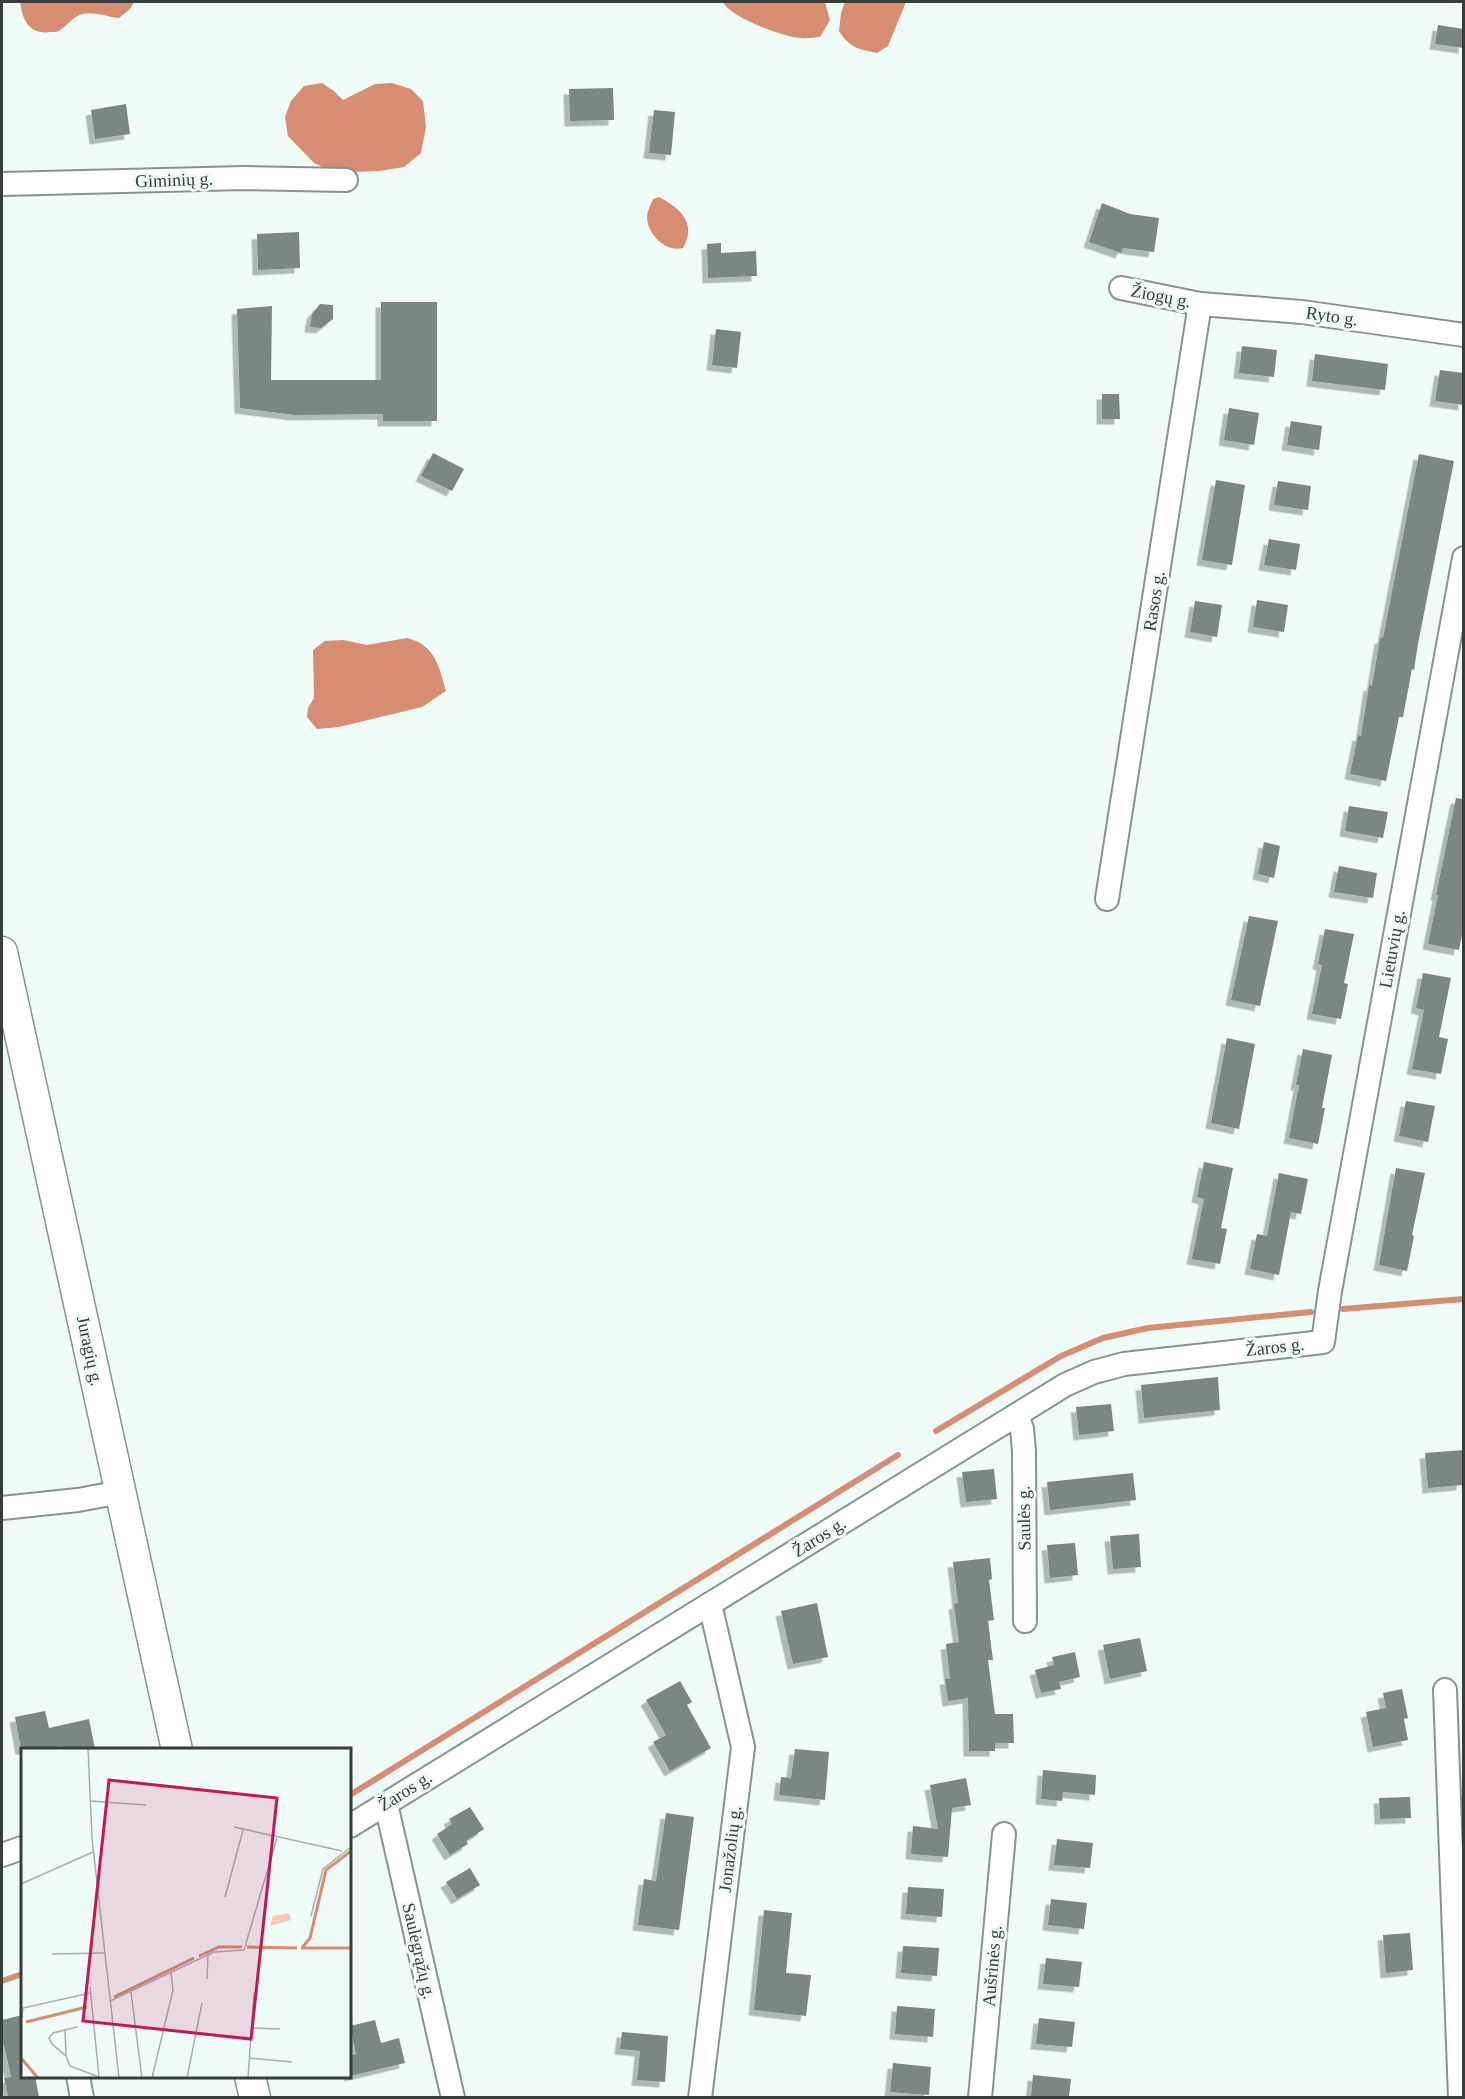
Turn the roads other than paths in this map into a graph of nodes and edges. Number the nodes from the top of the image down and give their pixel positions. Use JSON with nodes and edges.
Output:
{"nodes":[{"id":1,"x":346,"y":180,"type":"dead end"},
{"id":2,"x":2,"y":184,"type":"edge"},
{"id":3,"x":1121,"y":288,"type":"dead end"},
{"id":4,"x":1200,"y":304,"type":"junction"},
{"id":5,"x":1464,"y":335,"type":"edge"},
{"id":6,"x":1464,"y":558,"type":"edge"},
{"id":7,"x":1107,"y":898,"type":"dead end"},
{"id":8,"x":2,"y":952,"type":"edge"},
{"id":9,"x":1323,"y":1342,"type":"joint"},
{"id":10,"x":1017,"y":1415,"type":"junction"},
{"id":11,"x":121,"y":1492,"type":"junction"},
{"id":12,"x":2,"y":1508,"type":"edge"},
{"id":13,"x":710,"y":1604,"type":"junction"},
{"id":14,"x":1025,"y":1621,"type":"dead end"},
{"id":15,"x":1445,"y":1690,"type":"dead end"},
{"id":16,"x":177,"y":1748,"type":"edge"},
{"id":17,"x":386,"y":1804,"type":"junction"},
{"id":18,"x":351,"y":1825,"type":"edge"},
{"id":19,"x":1004,"y":1834,"type":"dead end"},
{"id":20,"x":21,"y":1848,"type":"edge"},
{"id":21,"x":2,"y":1855,"type":"edge"},
{"id":22,"x":1460,"y":2001,"type":"edge"},
{"id":23,"x":78,"y":2078,"type":"edge"},
{"id":24,"x":250,"y":2078,"type":"edge"},
{"id":25,"x":82,"y":2097,"type":"edge"},
{"id":26,"x":255,"y":2097,"type":"edge"},
{"id":27,"x":453,"y":2097,"type":"edge"},
{"id":28,"x":700,"y":2097,"type":"edge"},
{"id":29,"x":980,"y":2097,"type":"edge"},
{"id":30,"x":1460,"y":2097,"type":"edge"}],
"edges":[{"from":1,"to":2,"type":"street","name":"Giminių g."},
{"from":3,"to":4,"type":"street","name":"Žiogų g."},
{"from":4,"to":5,"type":"street","name":"Ryto g."},
{"from":4,"to":7,"type":"street","name":"Rasos g."},
{"from":6,"to":9,"type":"street","name":"Lietuvių g."},
{"from":8,"to":11,"type":"main road","name":"Juragių g."},
{"from":9,"to":10,"type":"street","name":"Žaros g."},
{"from":10,"to":13,"type":"street","name":"Žaros g."},
{"from":10,"to":14,"type":"street","name":"Saulės g."},
{"from":11,"to":12,"type":"street"},
{"from":11,"to":16,"type":"main road","name":"Juragių g."},
{"from":13,"to":17,"type":"street","name":"Žaros g."},
{"from":13,"to":28,"type":"street","name":"Jonažolių g."},
{"from":15,"to":22,"type":"street"},
{"from":17,"to":18,"type":"street","name":"Žaros g."},
{"from":17,"to":27,"type":"street","name":"Saulėgrąžų g."},
{"from":19,"to":29,"type":"street","name":"Aušrinės g."},
{"from":20,"to":21,"type":"street"},
{"from":22,"to":30,"type":"street"},
{"from":23,"to":25,"type":"street"},
{"from":24,"to":26,"type":"main road"}]}
